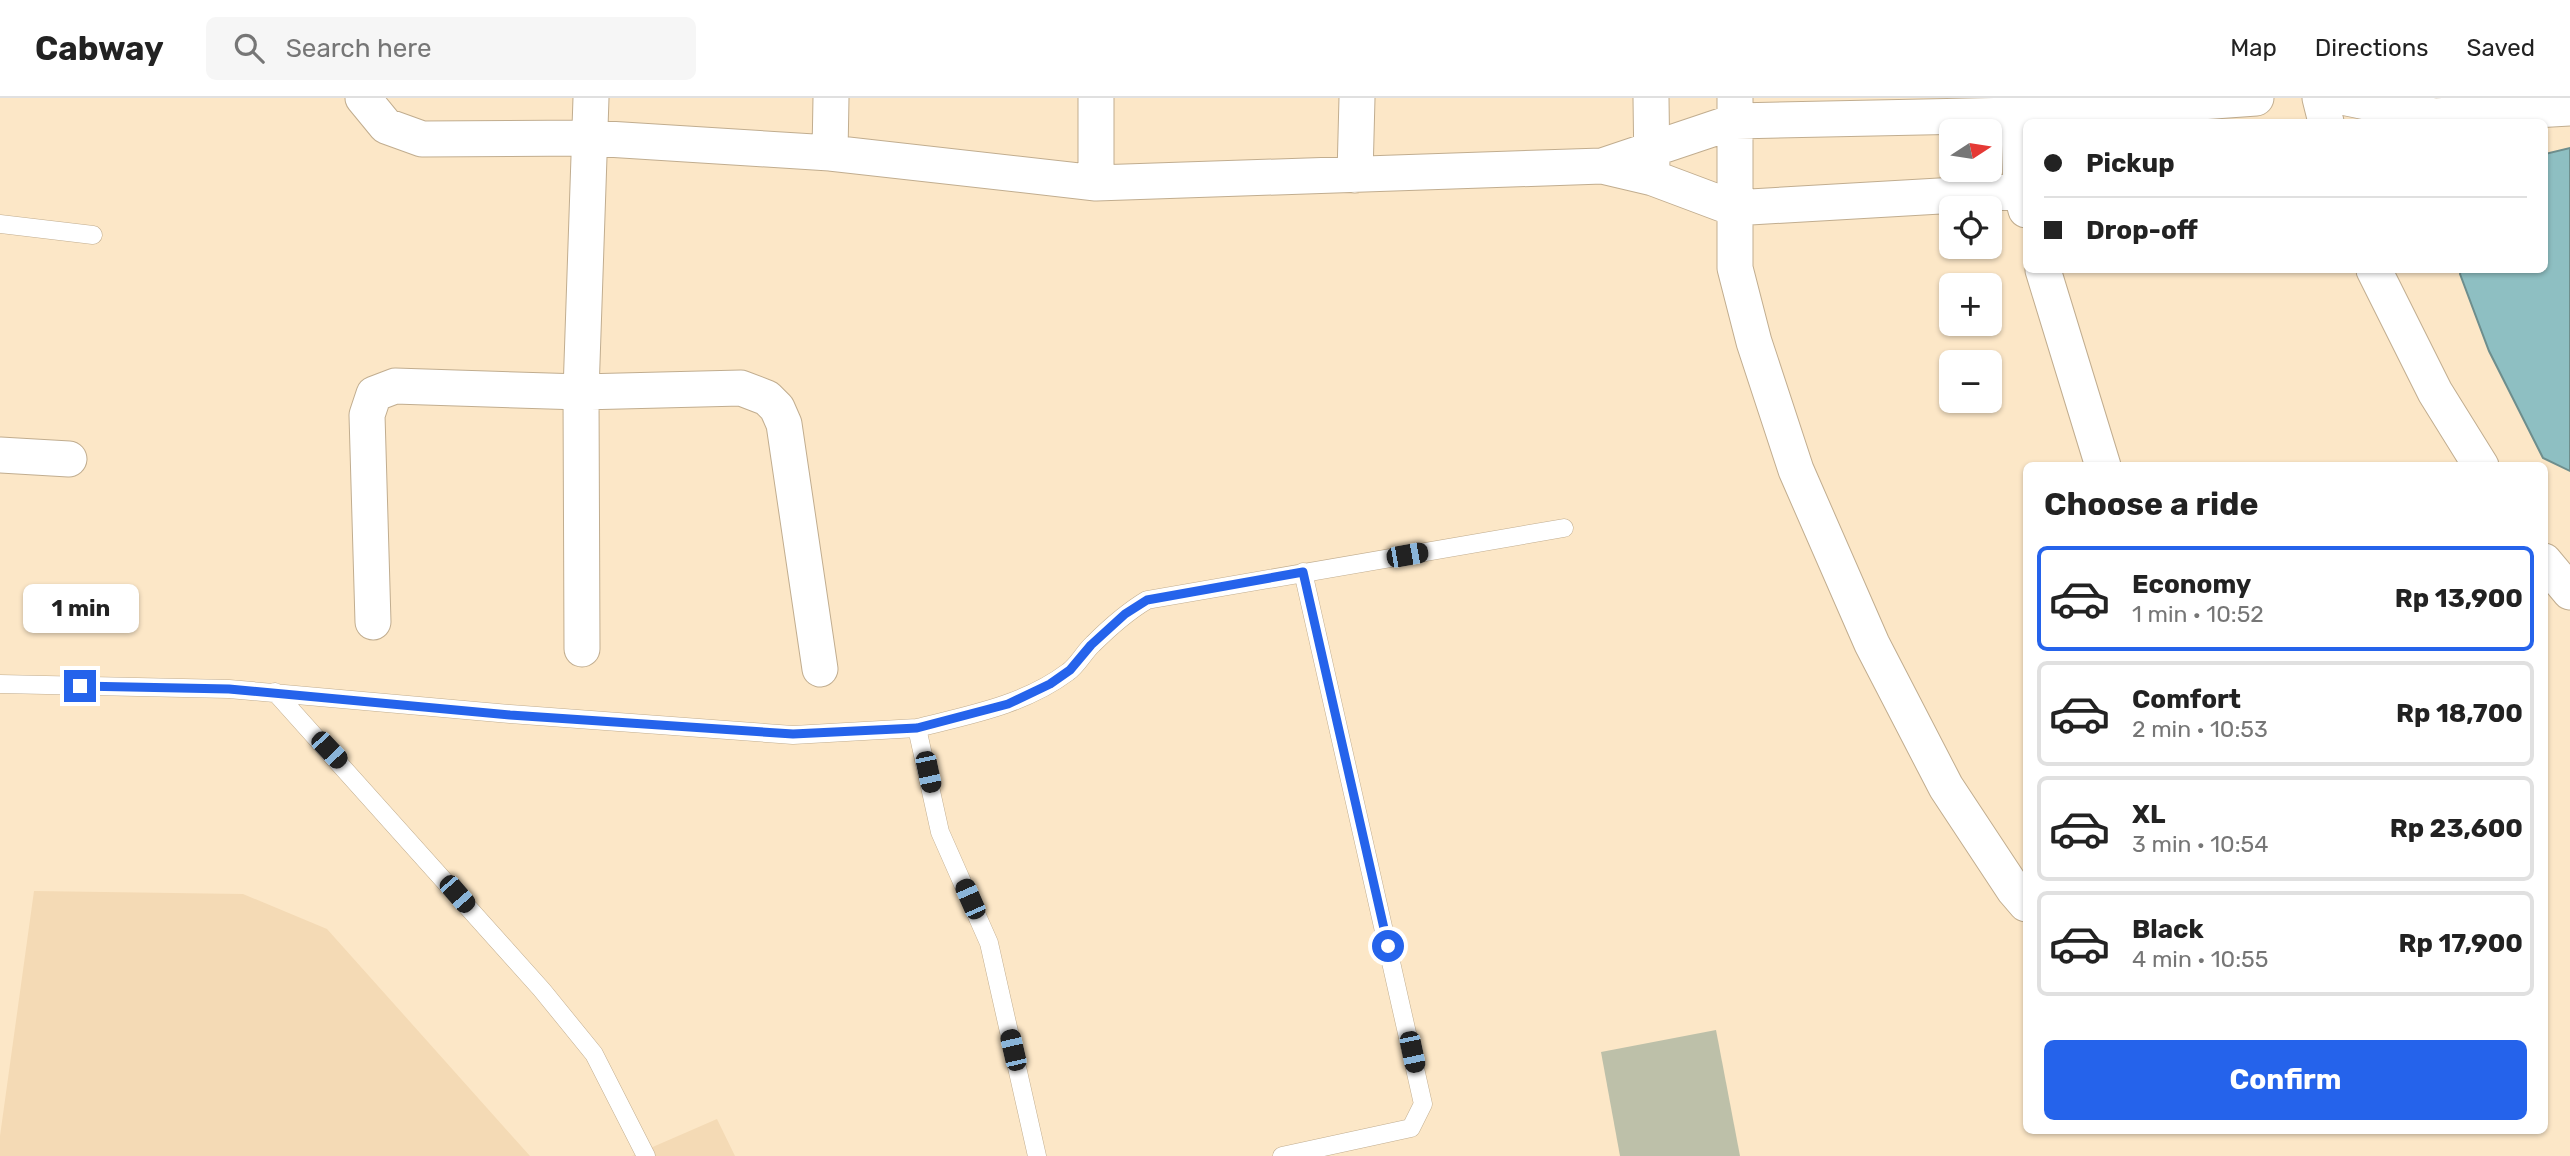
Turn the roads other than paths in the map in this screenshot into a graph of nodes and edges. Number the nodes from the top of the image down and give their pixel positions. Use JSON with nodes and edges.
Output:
{"nodes":[{"id":1,"x":363,"y":98,"type":"edge"},
{"id":2,"x":591,"y":98,"type":"edge"},
{"id":3,"x":831,"y":98,"type":"edge"},
{"id":4,"x":1096,"y":98,"type":"edge"},
{"id":5,"x":1357,"y":98,"type":"edge"},
{"id":6,"x":1651,"y":98,"type":"edge"},
{"id":7,"x":2256,"y":98,"type":"edge"},
{"id":8,"x":2320,"y":98,"type":"edge"},
{"id":9,"x":2347,"y":98,"type":"edge"},
{"id":10,"x":2018,"y":106,"type":"edge"},
{"id":11,"x":2570,"y":108,"type":"edge"},
{"id":12,"x":1735,"y":110,"type":"edge"},
{"id":13,"x":2411,"y":113,"type":"edge"},
{"id":14,"x":2325,"y":119,"type":"edge"},
{"id":15,"x":591,"y":138,"type":"junction"},
{"id":16,"x":830,"y":153,"type":"junction"},
{"id":17,"x":1652,"y":164,"type":"junction"},
{"id":18,"x":2023,"y":172,"type":"edge"},
{"id":19,"x":1355,"y":175,"type":"junction"},
{"id":20,"x":1096,"y":183,"type":"junction"},
{"id":21,"x":2023,"y":198,"type":"edge"},
{"id":22,"x":1733,"y":208,"type":"junction"},
{"id":23,"x":0,"y":224,"type":"edge"},
{"id":24,"x":93,"y":235,"type":"dead end"},
{"id":25,"x":2044,"y":273,"type":"edge"},
{"id":26,"x":2376,"y":273,"type":"edge"},
{"id":27,"x":581,"y":392,"type":"junction"},
{"id":28,"x":0,"y":455,"type":"edge"},
{"id":29,"x":69,"y":459,"type":"dead end"},
{"id":30,"x":2102,"y":462,"type":"edge"},
{"id":31,"x":2478,"y":462,"type":"edge"},
{"id":32,"x":1564,"y":528,"type":"dead end"},
{"id":33,"x":2548,"y":566,"type":"edge"},
{"id":34,"x":1303,"y":572,"type":"junction"},
{"id":35,"x":2570,"y":592,"type":"edge"},
{"id":36,"x":373,"y":622,"type":"dead end"},
{"id":37,"x":582,"y":649,"type":"dead end"},
{"id":38,"x":820,"y":669,"type":"dead end"},
{"id":39,"x":0,"y":684,"type":"edge"},
{"id":40,"x":275,"y":692,"type":"junction"},
{"id":41,"x":917,"y":728,"type":"junction"},
{"id":42,"x":2023,"y":900,"type":"edge"},
{"id":43,"x":646,"y":1156,"type":"edge"},
{"id":44,"x":1037,"y":1156,"type":"edge"},
{"id":45,"x":1282,"y":1156,"type":"edge"}],
"edges":[{"from":1,"to":15,"type":"street"},
{"from":2,"to":15,"type":"street"},
{"from":3,"to":16,"type":"street"},
{"from":4,"to":20,"type":"street"},
{"from":5,"to":19,"type":"street"},
{"from":6,"to":17,"type":"street"},
{"from":7,"to":10,"type":"street"},
{"from":8,"to":14,"type":"street"},
{"from":9,"to":13,"type":"street"},
{"from":10,"to":12,"type":"street"},
{"from":10,"to":18,"type":"street"},
{"from":11,"to":13,"type":"street"},
{"from":12,"to":17,"type":"street"},
{"from":12,"to":22,"type":"street"},
{"from":15,"to":16,"type":"street"},
{"from":15,"to":27,"type":"street"},
{"from":16,"to":20,"type":"street"},
{"from":17,"to":19,"type":"street"},
{"from":17,"to":22,"type":"street"},
{"from":19,"to":20,"type":"street"},
{"from":21,"to":22,"type":"street"},
{"from":22,"to":42,"type":"street"},
{"from":23,"to":24,"type":"lane"},
{"from":25,"to":30,"type":"street"},
{"from":26,"to":31,"type":"street"},
{"from":27,"to":36,"type":"street"},
{"from":27,"to":37,"type":"street"},
{"from":27,"to":38,"type":"street"},
{"from":28,"to":29,"type":"street"},
{"from":32,"to":34,"type":"lane"},
{"from":33,"to":35,"type":"street"},
{"from":34,"to":41,"type":"lane"},
{"from":34,"to":45,"type":"lane"},
{"from":39,"to":40,"type":"lane"},
{"from":40,"to":41,"type":"lane"},
{"from":40,"to":43,"type":"lane"},
{"from":41,"to":44,"type":"lane"}]}
